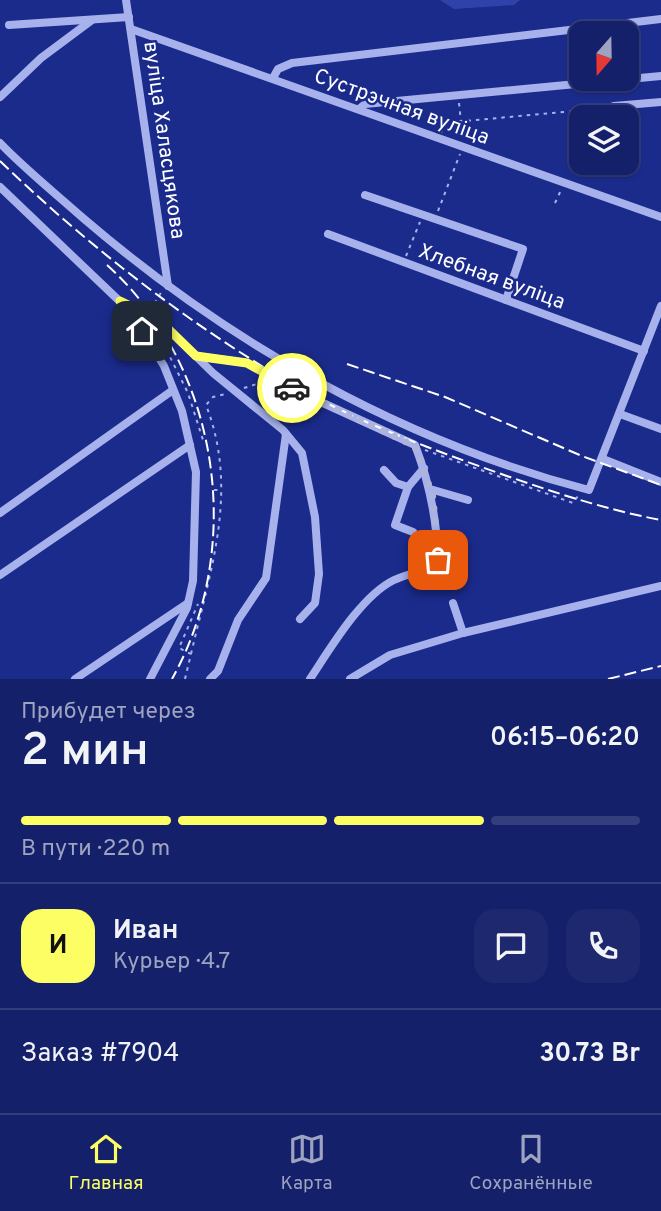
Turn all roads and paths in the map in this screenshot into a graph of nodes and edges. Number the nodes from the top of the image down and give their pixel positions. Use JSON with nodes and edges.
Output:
{"nodes":[{"id":1,"x":127,"y":0,"type":"edge"},
{"id":2,"x":129,"y":17,"type":"junction"},
{"id":3,"x":661,"y":19,"type":"edge"},
{"id":4,"x":92,"y":20,"type":"junction"},
{"id":5,"x":9,"y":25,"type":"dead end"},
{"id":6,"x":131,"y":29,"type":"junction"},
{"id":7,"x":661,"y":76,"type":"edge"},
{"id":8,"x":273,"y":78,"type":"junction"},
{"id":9,"x":459,"y":95,"type":"junction"},
{"id":10,"x":0,"y":97,"type":"edge"},
{"id":11,"x":661,"y":102,"type":"edge"},
{"id":12,"x":626,"y":105,"type":"edge"},
{"id":13,"x":359,"y":108,"type":"junction"},
{"id":14,"x":569,"y":111,"type":"edge"},
{"id":15,"x":461,"y":123,"type":"junction"},
{"id":16,"x":440,"y":138,"type":"junction"},
{"id":17,"x":0,"y":143,"type":"edge"},
{"id":18,"x":463,"y":146,"type":"junction"},
{"id":19,"x":564,"y":182,"type":"junction"},
{"id":20,"x":0,"y":187,"type":"edge"},
{"id":21,"x":365,"y":195,"type":"dead end"},
{"id":22,"x":555,"y":203,"type":"dead end"},
{"id":23,"x":424,"y":215,"type":"junction"},
{"id":24,"x":661,"y":217,"type":"edge"},
{"id":25,"x":435,"y":219,"type":"junction"},
{"id":26,"x":328,"y":234,"type":"dead end"},
{"id":27,"x":403,"y":262,"type":"junction"},
{"id":28,"x":165,"y":288,"type":"junction"},
{"id":29,"x":506,"y":300,"type":"junction"},
{"id":30,"x":120,"y":301,"type":"junction"},
{"id":31,"x":661,"y":306,"type":"edge"},
{"id":32,"x":148,"y":314,"type":"junction"},
{"id":33,"x":159,"y":320,"type":"junction"},
{"id":34,"x":651,"y":332,"type":"junction"},
{"id":35,"x":661,"y":332,"type":"edge"},
{"id":36,"x":644,"y":351,"type":"junction"},
{"id":37,"x":196,"y":356,"type":"junction"},
{"id":38,"x":273,"y":378,"type":"junction"},
{"id":39,"x":173,"y":390,"type":"junction"},
{"id":40,"x":235,"y":391,"type":"junction"},
{"id":41,"x":620,"y":414,"type":"junction"},
{"id":42,"x":661,"y":429,"type":"edge"},
{"id":43,"x":286,"y":434,"type":"junction"},
{"id":44,"x":203,"y":440,"type":"dead end"},
{"id":45,"x":190,"y":445,"type":"junction"},
{"id":46,"x":411,"y":445,"type":"junction"},
{"id":47,"x":603,"y":459,"type":"junction"},
{"id":48,"x":424,"y":468,"type":"junction"},
{"id":49,"x":384,"y":470,"type":"dead end"},
{"id":50,"x":661,"y":482,"type":"edge"},
{"id":51,"x":408,"y":487,"type":"junction"},
{"id":52,"x":430,"y":489,"type":"junction"},
{"id":53,"x":214,"y":490,"type":"dead end"},
{"id":54,"x":222,"y":490,"type":"junction"},
{"id":55,"x":589,"y":490,"type":"junction"},
{"id":56,"x":468,"y":500,"type":"dead end"},
{"id":57,"x":0,"y":513,"type":"edge"},
{"id":58,"x":413,"y":532,"type":"dead end"},
{"id":59,"x":0,"y":575,"type":"edge"},
{"id":60,"x":661,"y":586,"type":"edge"},
{"id":61,"x":193,"y":603,"type":"junction"},
{"id":62,"x":453,"y":603,"type":"dead end"},
{"id":63,"x":300,"y":619,"type":"dead end"},
{"id":64,"x":463,"y":633,"type":"junction"},
{"id":65,"x":191,"y":653,"type":"junction"},
{"id":66,"x":75,"y":679,"type":"edge"},
{"id":67,"x":150,"y":679,"type":"edge"},
{"id":68,"x":185,"y":679,"type":"edge"},
{"id":69,"x":210,"y":679,"type":"edge"},
{"id":70,"x":310,"y":679,"type":"edge"},
{"id":71,"x":350,"y":679,"type":"edge"}],
"edges":[{"from":1,"to":2,"type":"street","name":"вуліца Халасцякова"},
{"from":2,"to":4,"type":"street"},
{"from":2,"to":6,"type":"street","name":"вуліца Халасцякова"},
{"from":3,"to":8,"type":"street"},
{"from":4,"to":5,"type":"street"},
{"from":4,"to":10,"type":"street"},
{"from":6,"to":8,"type":"street","name":"Сустрэчная вуліца"},
{"from":6,"to":28,"type":"street","name":"вуліца Халасцякова"},
{"from":7,"to":9,"type":"street"},
{"from":8,"to":13,"type":"street","name":"Сустрэчная вуліца"},
{"from":9,"to":13,"type":"street"},
{"from":9,"to":15,"type":"path"},
{"from":11,"to":12,"type":"street"},
{"from":13,"to":16,"type":"street","name":"Сустрэчная вуліца"},
{"from":14,"to":15,"type":"path"},
{"from":15,"to":16,"type":"path"},
{"from":16,"to":18,"type":"street","name":"Сустрэчная вуліца"},
{"from":17,"to":28,"type":"street"},
{"from":18,"to":19,"type":"street","name":"Сустрэчная вуліца"},
{"from":18,"to":25,"type":"path"},
{"from":19,"to":22,"type":"path"},
{"from":19,"to":24,"type":"street","name":"Сустрэчная вуліца"},
{"from":20,"to":30,"type":"street"},
{"from":21,"to":23,"type":"street"},
{"from":23,"to":25,"type":"street"},
{"from":23,"to":27,"type":"path"},
{"from":25,"to":29,"type":"street"},
{"from":26,"to":27,"type":"street","name":"Хлебная вуліца"},
{"from":27,"to":29,"type":"street","name":"Хлебная вуліца"},
{"from":28,"to":33,"type":"path"},
{"from":28,"to":55,"type":"street"},
{"from":29,"to":36,"type":"street","name":"Хлебная вуліца"},
{"from":30,"to":32,"type":"street"},
{"from":30,"to":39,"type":"street"},
{"from":31,"to":34,"type":"street"},
{"from":32,"to":33,"type":"street"},
{"from":32,"to":44,"type":"path"},
{"from":33,"to":37,"type":"street"},
{"from":34,"to":35,"type":"street"},
{"from":34,"to":36,"type":"street"},
{"from":36,"to":41,"type":"street"},
{"from":37,"to":38,"type":"street"},
{"from":37,"to":40,"type":"street"},
{"from":38,"to":40,"type":"path"},
{"from":38,"to":46,"type":"street"},
{"from":39,"to":45,"type":"street"},
{"from":39,"to":57,"type":"street"},
{"from":40,"to":43,"type":"street"},
{"from":40,"to":54,"type":"path"},
{"from":41,"to":42,"type":"street"},
{"from":41,"to":47,"type":"street"},
{"from":43,"to":63,"type":"street"},
{"from":43,"to":69,"type":"street"},
{"from":45,"to":59,"type":"street"},
{"from":45,"to":61,"type":"street"},
{"from":46,"to":48,"type":"street"},
{"from":46,"to":55,"type":"path"},
{"from":47,"to":50,"type":"street"},
{"from":47,"to":55,"type":"street"},
{"from":48,"to":51,"type":"street"},
{"from":48,"to":52,"type":"street"},
{"from":49,"to":51,"type":"street"},
{"from":51,"to":58,"type":"street"},
{"from":52,"to":56,"type":"street"},
{"from":52,"to":70,"type":"street"},
{"from":53,"to":54,"type":"path"},
{"from":54,"to":65,"type":"path"},
{"from":60,"to":64,"type":"street"},
{"from":61,"to":65,"type":"path"},
{"from":61,"to":66,"type":"street"},
{"from":61,"to":67,"type":"street"},
{"from":62,"to":64,"type":"street"},
{"from":64,"to":71,"type":"street"},
{"from":65,"to":68,"type":"path"}]}
